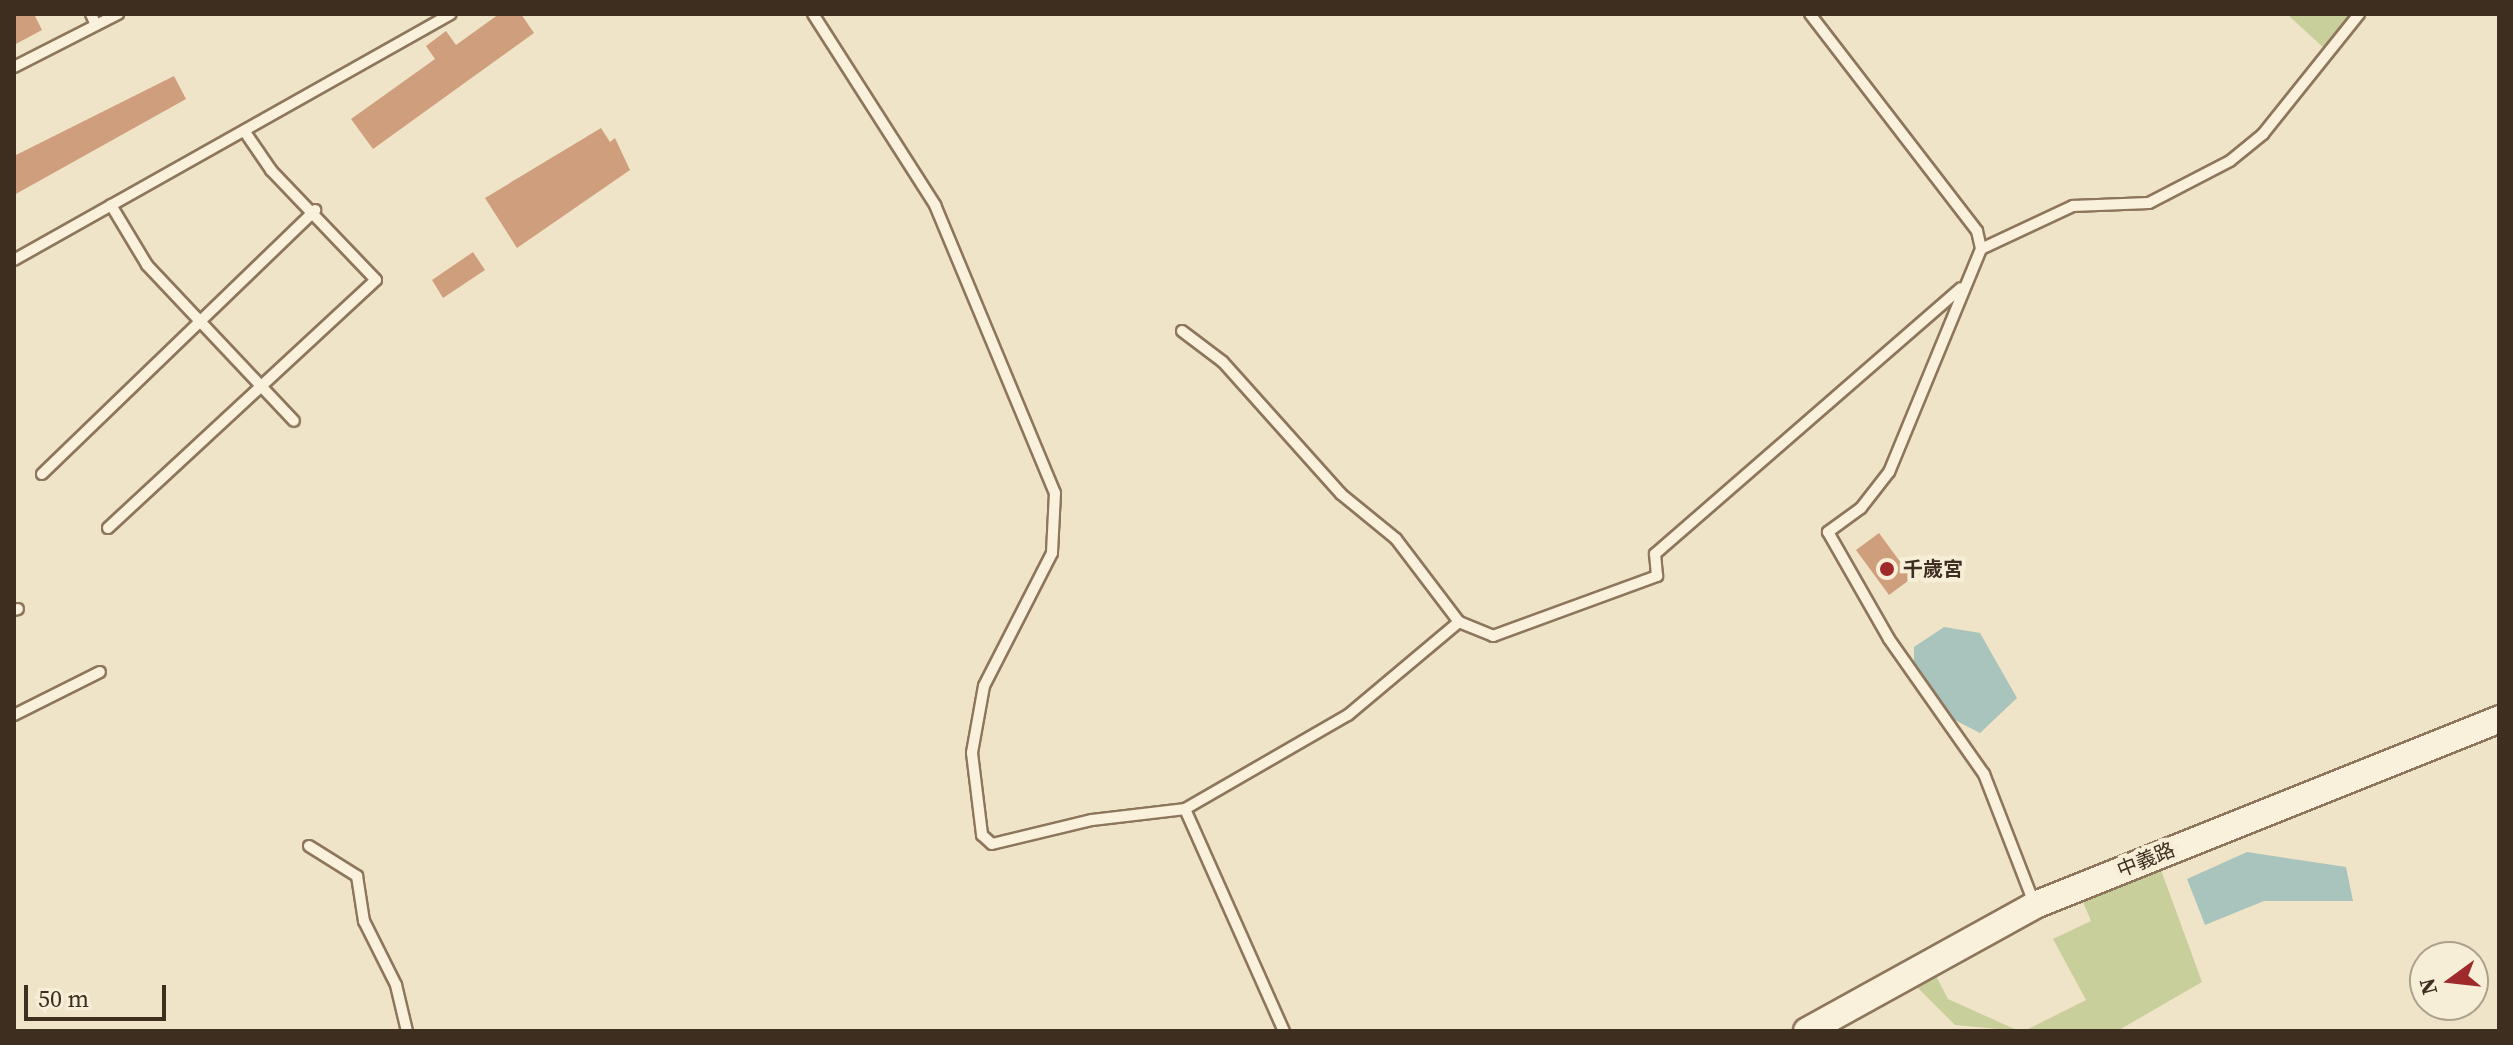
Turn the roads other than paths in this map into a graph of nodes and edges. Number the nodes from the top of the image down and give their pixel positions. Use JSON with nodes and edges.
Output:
{"nodes":[{"id":1,"x":91,"y":14,"type":"edge"},
{"id":2,"x":118,"y":14,"type":"edge"},
{"id":3,"x":451,"y":14,"type":"edge"},
{"id":4,"x":813,"y":14,"type":"edge"},
{"id":5,"x":1810,"y":14,"type":"edge"},
{"id":6,"x":2359,"y":14,"type":"edge"},
{"id":7,"x":96,"y":25,"type":"junction"},
{"id":8,"x":14,"y":67,"type":"edge"},
{"id":9,"x":245,"y":132,"type":"junction"},
{"id":10,"x":111,"y":205,"type":"junction"},
{"id":11,"x":315,"y":210,"type":"junction"},
{"id":12,"x":1981,"y":249,"type":"junction"},
{"id":13,"x":14,"y":260,"type":"edge"},
{"id":14,"x":1963,"y":285,"type":"junction"},
{"id":15,"x":198,"y":321,"type":"junction"},
{"id":16,"x":1182,"y":331,"type":"dead end"},
{"id":17,"x":260,"y":388,"type":"junction"},
{"id":18,"x":294,"y":421,"type":"dead end"},
{"id":19,"x":42,"y":474,"type":"dead end"},
{"id":20,"x":108,"y":528,"type":"dead end"},
{"id":21,"x":1459,"y":622,"type":"junction"},
{"id":22,"x":100,"y":672,"type":"dead end"},
{"id":23,"x":14,"y":715,"type":"edge"},
{"id":24,"x":2499,"y":719,"type":"edge"},
{"id":25,"x":1185,"y":809,"type":"junction"},
{"id":26,"x":309,"y":846,"type":"dead end"},
{"id":27,"x":2035,"y":905,"type":"junction"},
{"id":28,"x":407,"y":1031,"type":"edge"},
{"id":29,"x":1284,"y":1031,"type":"edge"},
{"id":30,"x":1807,"y":1031,"type":"edge"}],
"edges":[{"from":1,"to":7,"type":"lane"},
{"from":2,"to":7,"type":"lane"},
{"from":3,"to":9,"type":"lane"},
{"from":4,"to":25,"type":"lane"},
{"from":5,"to":12,"type":"lane"},
{"from":6,"to":12,"type":"lane"},
{"from":7,"to":8,"type":"lane"},
{"from":9,"to":10,"type":"lane"},
{"from":9,"to":11,"type":"lane"},
{"from":10,"to":13,"type":"lane"},
{"from":10,"to":15,"type":"lane"},
{"from":11,"to":15,"type":"lane"},
{"from":11,"to":17,"type":"lane"},
{"from":12,"to":14,"type":"lane"},
{"from":14,"to":21,"type":"lane"},
{"from":14,"to":27,"type":"lane"},
{"from":15,"to":17,"type":"lane"},
{"from":15,"to":19,"type":"lane"},
{"from":16,"to":21,"type":"lane"},
{"from":17,"to":18,"type":"lane"},
{"from":17,"to":20,"type":"lane"},
{"from":21,"to":25,"type":"lane"},
{"from":22,"to":23,"type":"lane"},
{"from":24,"to":27,"type":"street","name":"中義路"},
{"from":25,"to":29,"type":"lane"},
{"from":26,"to":28,"type":"lane"},
{"from":27,"to":30,"type":"street","name":"中義路"}]}
